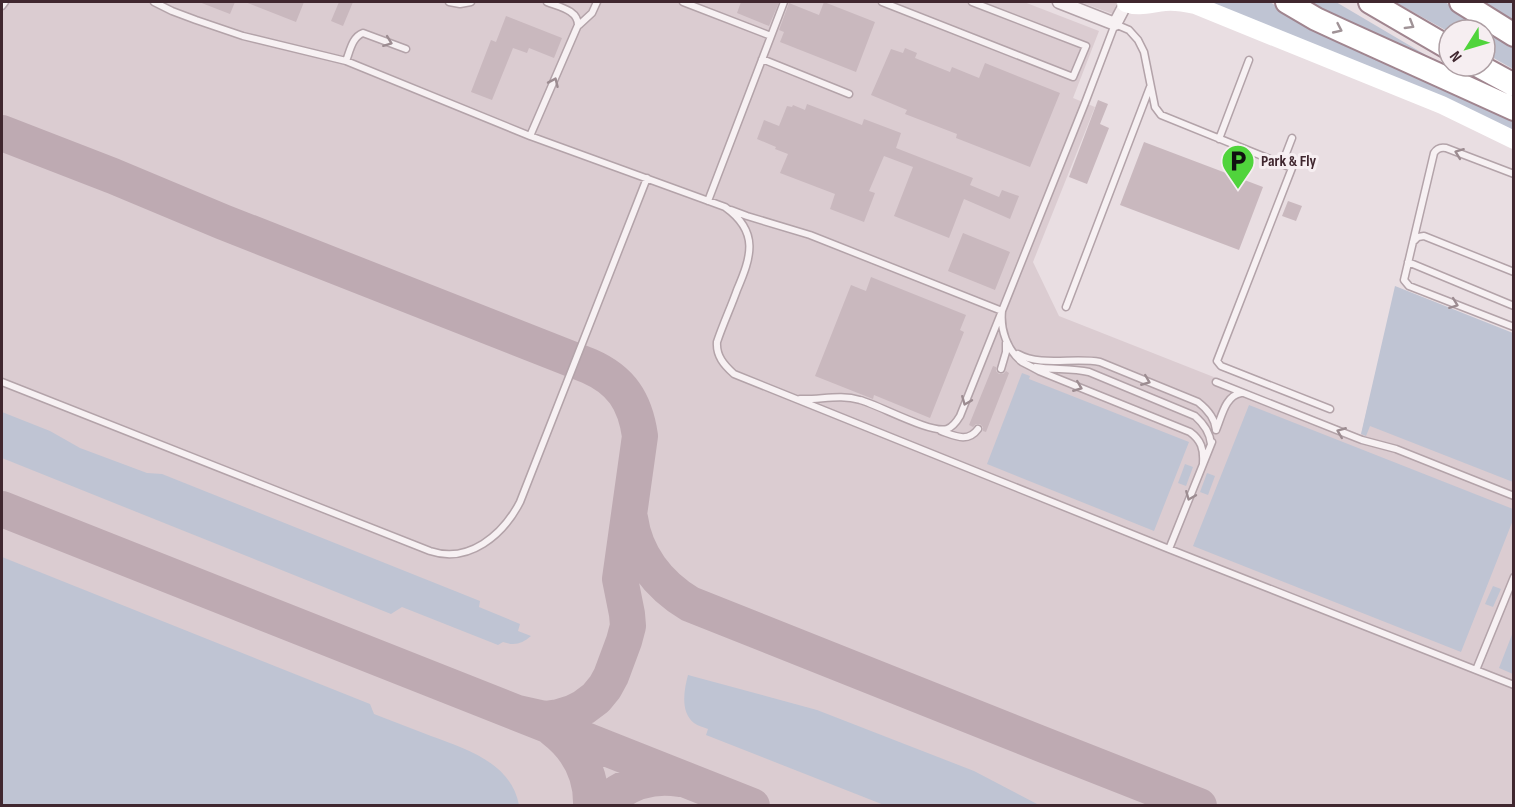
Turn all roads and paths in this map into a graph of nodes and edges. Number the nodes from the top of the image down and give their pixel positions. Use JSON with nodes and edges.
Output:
{"nodes":[{"id":1,"x":5,"y":2,"type":"edge"},
{"id":2,"x":155,"y":2,"type":"edge"},
{"id":3,"x":449,"y":2,"type":"edge"},
{"id":4,"x":471,"y":2,"type":"edge"},
{"id":5,"x":547,"y":2,"type":"edge"},
{"id":6,"x":597,"y":2,"type":"edge"},
{"id":7,"x":683,"y":2,"type":"edge"},
{"id":8,"x":784,"y":2,"type":"edge"},
{"id":9,"x":882,"y":2,"type":"edge"},
{"id":10,"x":972,"y":2,"type":"edge"},
{"id":11,"x":1059,"y":2,"type":"edge"},
{"id":12,"x":1126,"y":2,"type":"edge"},
{"id":13,"x":1287,"y":2,"type":"edge"},
{"id":14,"x":1370,"y":2,"type":"edge"},
{"id":15,"x":1461,"y":2,"type":"edge"},
{"id":16,"x":2,"y":6,"type":"edge"},
{"id":17,"x":1115,"y":24,"type":"junction"},
{"id":18,"x":578,"y":25,"type":"junction"},
{"id":19,"x":1514,"y":35,"type":"edge"},
{"id":20,"x":771,"y":36,"type":"junction"},
{"id":21,"x":1437,"y":41,"type":"edge"},
{"id":22,"x":406,"y":49,"type":"dead end"},
{"id":23,"x":762,"y":59,"type":"junction"},
{"id":24,"x":1249,"y":60,"type":"dead end"},
{"id":25,"x":346,"y":61,"type":"junction"},
{"id":26,"x":1497,"y":75,"type":"edge"},
{"id":27,"x":1150,"y":83,"type":"junction"},
{"id":28,"x":1514,"y":83,"type":"edge"},
{"id":29,"x":849,"y":94,"type":"dead end"},
{"id":30,"x":1514,"y":109,"type":"edge"},
{"id":31,"x":530,"y":136,"type":"junction"},
{"id":32,"x":1292,"y":138,"type":"dead end"},
{"id":33,"x":1219,"y":139,"type":"junction"},
{"id":34,"x":1514,"y":140,"type":"edge"},
{"id":35,"x":1282,"y":164,"type":"junction"},
{"id":36,"x":1514,"y":174,"type":"edge"},
{"id":37,"x":647,"y":178,"type":"junction"},
{"id":38,"x":708,"y":201,"type":"junction"},
{"id":39,"x":725,"y":207,"type":"junction"},
{"id":40,"x":1413,"y":242,"type":"junction"},
{"id":41,"x":1408,"y":262,"type":"junction"},
{"id":42,"x":1514,"y":272,"type":"edge"},
{"id":43,"x":1514,"y":306,"type":"edge"},
{"id":44,"x":1066,"y":307,"type":"dead end"},
{"id":45,"x":1002,"y":311,"type":"junction"},
{"id":46,"x":1514,"y":327,"type":"edge"},
{"id":47,"x":1008,"y":350,"type":"junction"},
{"id":48,"x":1023,"y":363,"type":"junction"},
{"id":49,"x":1001,"y":369,"type":"dead end"},
{"id":50,"x":2,"y":382,"type":"edge"},
{"id":51,"x":1216,"y":382,"type":"dead end"},
{"id":52,"x":1245,"y":394,"type":"junction"},
{"id":53,"x":793,"y":399,"type":"junction"},
{"id":54,"x":1330,"y":409,"type":"dead end"},
{"id":55,"x":934,"y":429,"type":"junction"},
{"id":56,"x":978,"y":429,"type":"dead end"},
{"id":57,"x":1216,"y":430,"type":"junction"},
{"id":58,"x":1211,"y":444,"type":"junction"},
{"id":59,"x":1203,"y":463,"type":"junction"},
{"id":60,"x":1514,"y":496,"type":"edge"},
{"id":61,"x":1169,"y":549,"type":"junction"},
{"id":62,"x":1514,"y":577,"type":"edge"},
{"id":63,"x":1476,"y":670,"type":"junction"},
{"id":64,"x":1514,"y":685,"type":"edge"}],
"edges":[{"from":1,"to":16,"type":"lane"},
{"from":2,"to":25,"type":"lane"},
{"from":3,"to":4,"type":"lane"},
{"from":5,"to":18,"type":"lane"},
{"from":6,"to":18,"type":"lane"},
{"from":7,"to":20,"type":"lane"},
{"from":8,"to":20,"type":"lane"},
{"from":9,"to":10,"type":"lane"},
{"from":11,"to":17,"type":"street"},
{"from":12,"to":17,"type":"street"},
{"from":12,"to":34,"type":"street"},
{"from":13,"to":30,"type":"highway","one_way":true},
{"from":14,"to":21,"type":"highway","one_way":true},
{"from":15,"to":19,"type":"highway"},
{"from":17,"to":27,"type":"lane"},
{"from":17,"to":45,"type":"lane"},
{"from":31,"to":18,"type":"lane","one_way":true},
{"from":20,"to":23,"type":"lane"},
{"from":25,"to":22,"type":"lane","one_way":true},
{"from":23,"to":29,"type":"lane"},
{"from":23,"to":38,"type":"lane"},
{"from":24,"to":33,"type":"lane"},
{"from":25,"to":31,"type":"lane"},
{"from":26,"to":28,"type":"highway"},
{"from":27,"to":33,"type":"lane"},
{"from":27,"to":44,"type":"lane"},
{"from":31,"to":37,"type":"lane"},
{"from":32,"to":35,"type":"lane"},
{"from":33,"to":35,"type":"lane"},
{"from":35,"to":54,"type":"lane"},
{"from":36,"to":40,"type":"lane","one_way":true},
{"from":37,"to":38,"type":"lane"},
{"from":37,"to":50,"type":"lane"},
{"from":38,"to":39,"type":"lane"},
{"from":39,"to":45,"type":"lane"},
{"from":39,"to":53,"type":"lane"},
{"from":40,"to":41,"type":"lane"},
{"from":40,"to":42,"type":"lane"},
{"from":41,"to":43,"type":"lane"},
{"from":41,"to":46,"type":"lane","one_way":true},
{"from":45,"to":47,"type":"lane"},
{"from":45,"to":55,"type":"lane","one_way":true},
{"from":47,"to":48,"type":"lane"},
{"from":47,"to":49,"type":"lane"},
{"from":47,"to":57,"type":"lane","one_way":true},
{"from":48,"to":58,"type":"lane"},
{"from":48,"to":59,"type":"lane","one_way":true},
{"from":51,"to":52,"type":"lane"},
{"from":52,"to":57,"type":"lane"},
{"from":60,"to":52,"type":"lane","one_way":true},
{"from":53,"to":55,"type":"lane"},
{"from":53,"to":61,"type":"lane"},
{"from":55,"to":56,"type":"lane"},
{"from":57,"to":58,"type":"lane"},
{"from":58,"to":59,"type":"lane"},
{"from":59,"to":61,"type":"lane","one_way":true},
{"from":61,"to":63,"type":"lane"},
{"from":62,"to":63,"type":"lane"},
{"from":63,"to":64,"type":"lane"}]}
